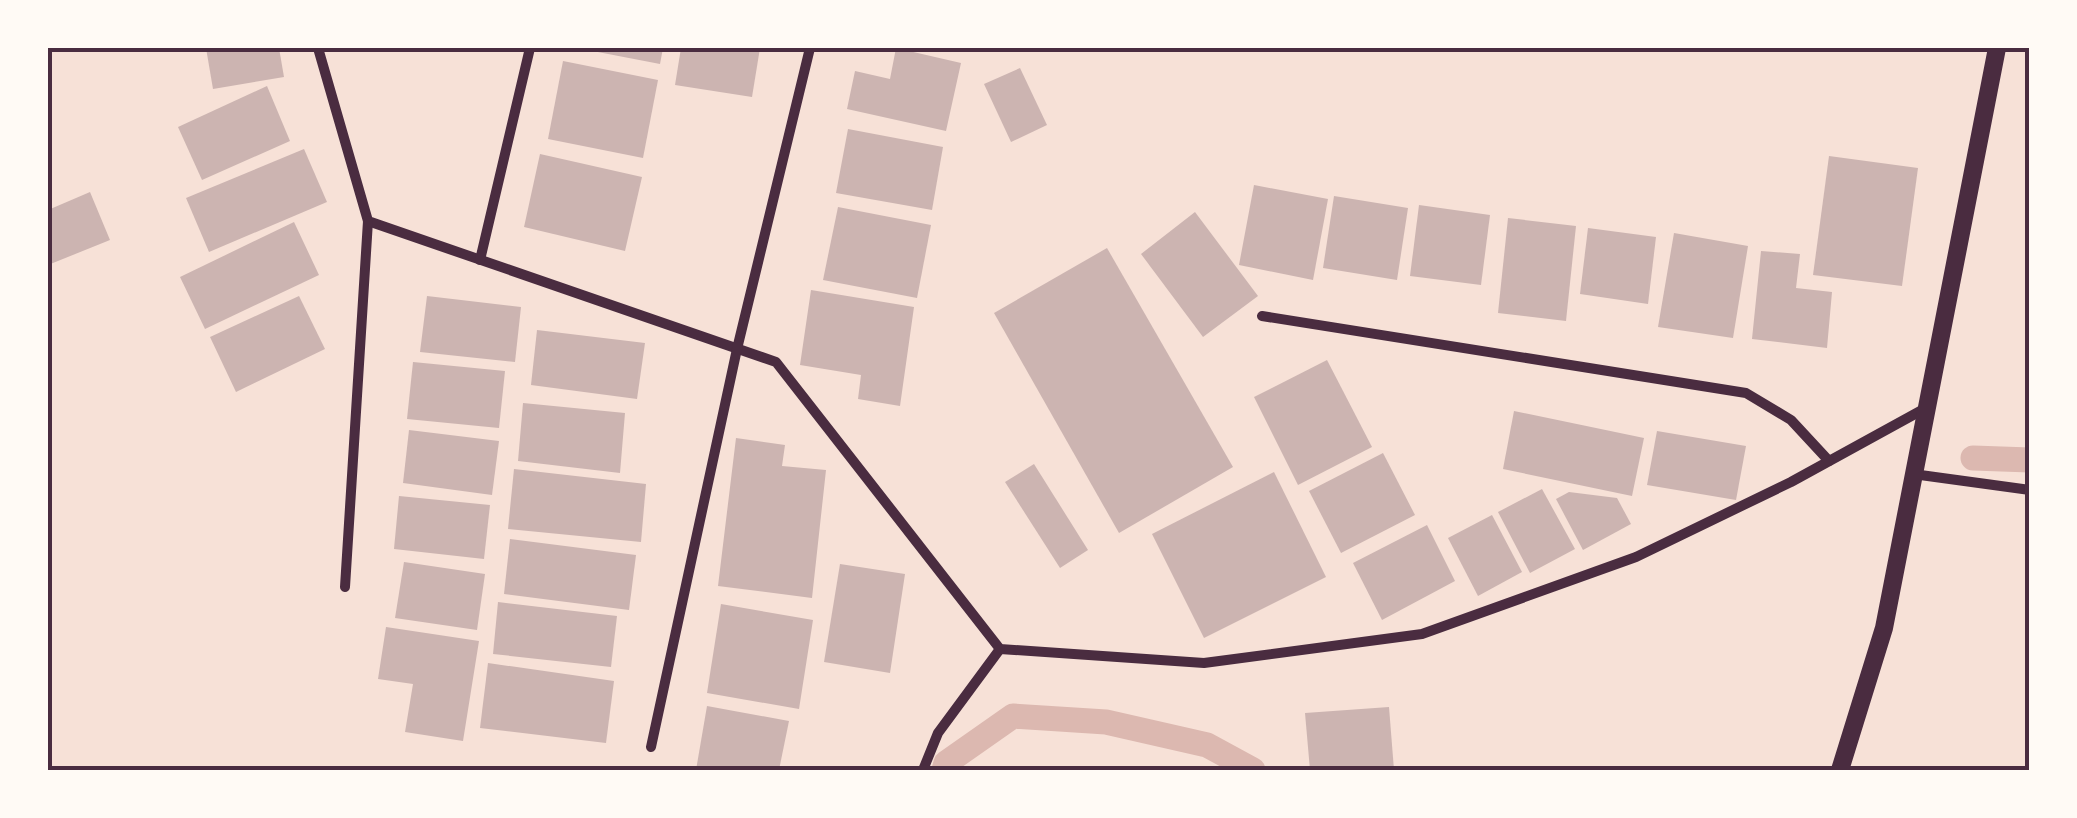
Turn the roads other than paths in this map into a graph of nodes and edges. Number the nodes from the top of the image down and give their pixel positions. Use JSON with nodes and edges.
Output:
{"nodes":[{"id":1,"x":318,"y":48,"type":"edge"},
{"id":2,"x":530,"y":48,"type":"edge"},
{"id":3,"x":810,"y":48,"type":"edge"},
{"id":4,"x":1997,"y":48,"type":"edge"},
{"id":5,"x":368,"y":220,"type":"junction"},
{"id":6,"x":480,"y":260,"type":"junction"},
{"id":7,"x":1262,"y":316,"type":"dead end"},
{"id":8,"x":737,"y":348,"type":"junction"},
{"id":9,"x":1924,"y":409,"type":"junction"},
{"id":10,"x":1829,"y":461,"type":"junction"},
{"id":11,"x":1912,"y":474,"type":"junction"},
{"id":12,"x":2030,"y":490,"type":"edge"},
{"id":13,"x":345,"y":587,"type":"dead end"},
{"id":14,"x":1000,"y":650,"type":"junction"},
{"id":15,"x":651,"y":747,"type":"dead end"},
{"id":16,"x":924,"y":770,"type":"edge"},
{"id":17,"x":1840,"y":770,"type":"edge"}],
"edges":[{"from":1,"to":5,"type":"street"},
{"from":2,"to":6,"type":"street"},
{"from":3,"to":8,"type":"street"},
{"from":4,"to":9,"type":"street"},
{"from":5,"to":6,"type":"street"},
{"from":5,"to":13,"type":"street"},
{"from":6,"to":8,"type":"street"},
{"from":7,"to":10,"type":"street"},
{"from":8,"to":14,"type":"street"},
{"from":8,"to":15,"type":"street"},
{"from":9,"to":10,"type":"street"},
{"from":9,"to":11,"type":"street"},
{"from":10,"to":14,"type":"street"},
{"from":11,"to":12,"type":"street"},
{"from":11,"to":17,"type":"street"},
{"from":14,"to":16,"type":"street"}]}
